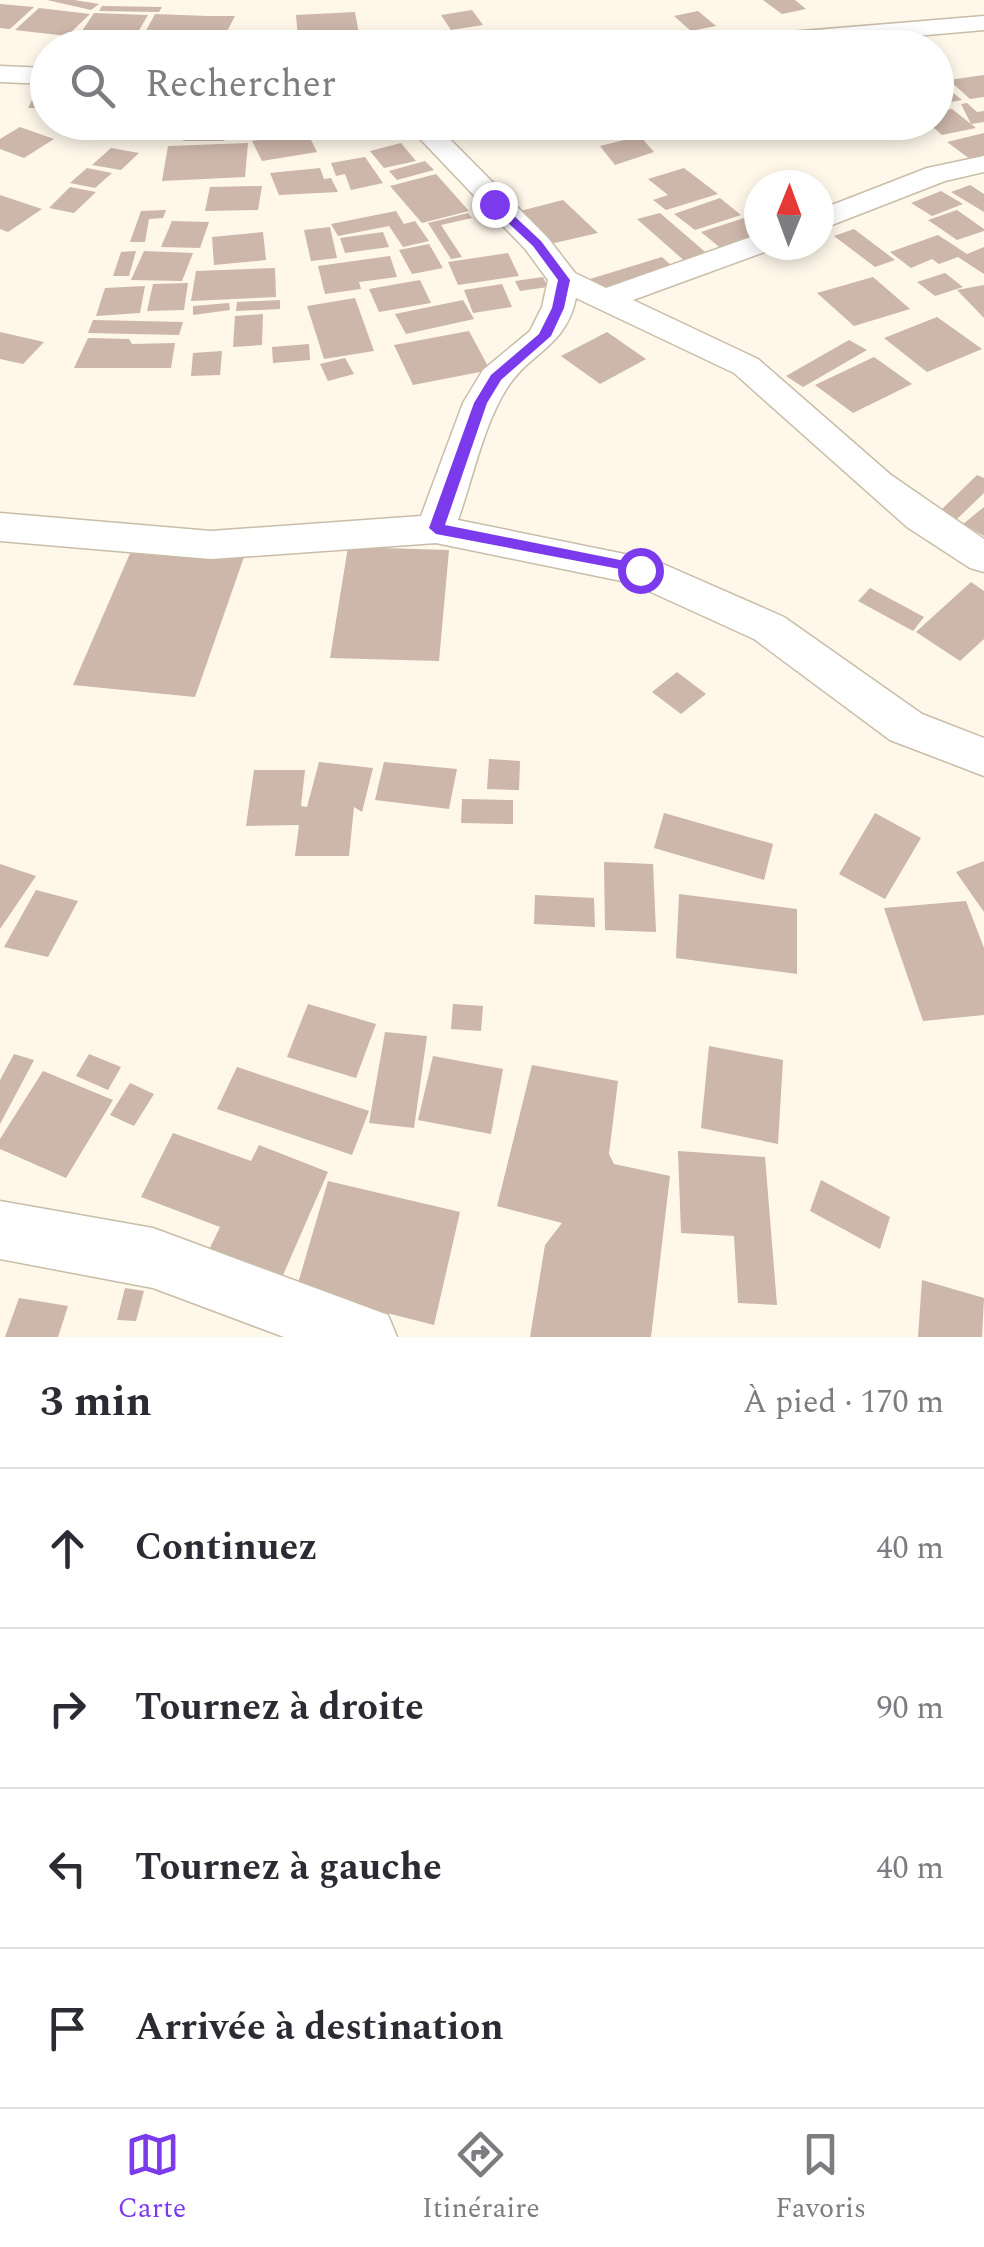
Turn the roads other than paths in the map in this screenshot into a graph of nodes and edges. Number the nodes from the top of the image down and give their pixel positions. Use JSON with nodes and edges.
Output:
{"nodes":[{"id":1,"x":984,"y":23,"type":"edge"},
{"id":2,"x":899,"y":30,"type":"edge"},
{"id":3,"x":0,"y":74,"type":"edge"},
{"id":4,"x":30,"y":75,"type":"edge"},
{"id":5,"x":435,"y":140,"type":"edge"},
{"id":6,"x":984,"y":164,"type":"edge"},
{"id":7,"x":834,"y":215,"type":"edge"},
{"id":8,"x":744,"y":249,"type":"edge"},
{"id":9,"x":564,"y":280,"type":"junction"},
{"id":10,"x":608,"y":298,"type":"junction"},
{"id":11,"x":0,"y":527,"type":"edge"},
{"id":12,"x":436,"y":528,"type":"junction"},
{"id":13,"x":984,"y":558,"type":"edge"},
{"id":14,"x":984,"y":758,"type":"edge"},
{"id":15,"x":0,"y":1230,"type":"edge"},
{"id":16,"x":366,"y":1337,"type":"edge"}],
"edges":[{"from":1,"to":2,"type":"street"},
{"from":3,"to":4,"type":"street"},
{"from":5,"to":9,"type":"street"},
{"from":6,"to":7,"type":"street"},
{"from":8,"to":10,"type":"street"},
{"from":9,"to":10,"type":"street"},
{"from":9,"to":12,"type":"street"},
{"from":10,"to":13,"type":"street"},
{"from":11,"to":12,"type":"street"},
{"from":12,"to":14,"type":"street"},
{"from":15,"to":16,"type":"street"}]}
